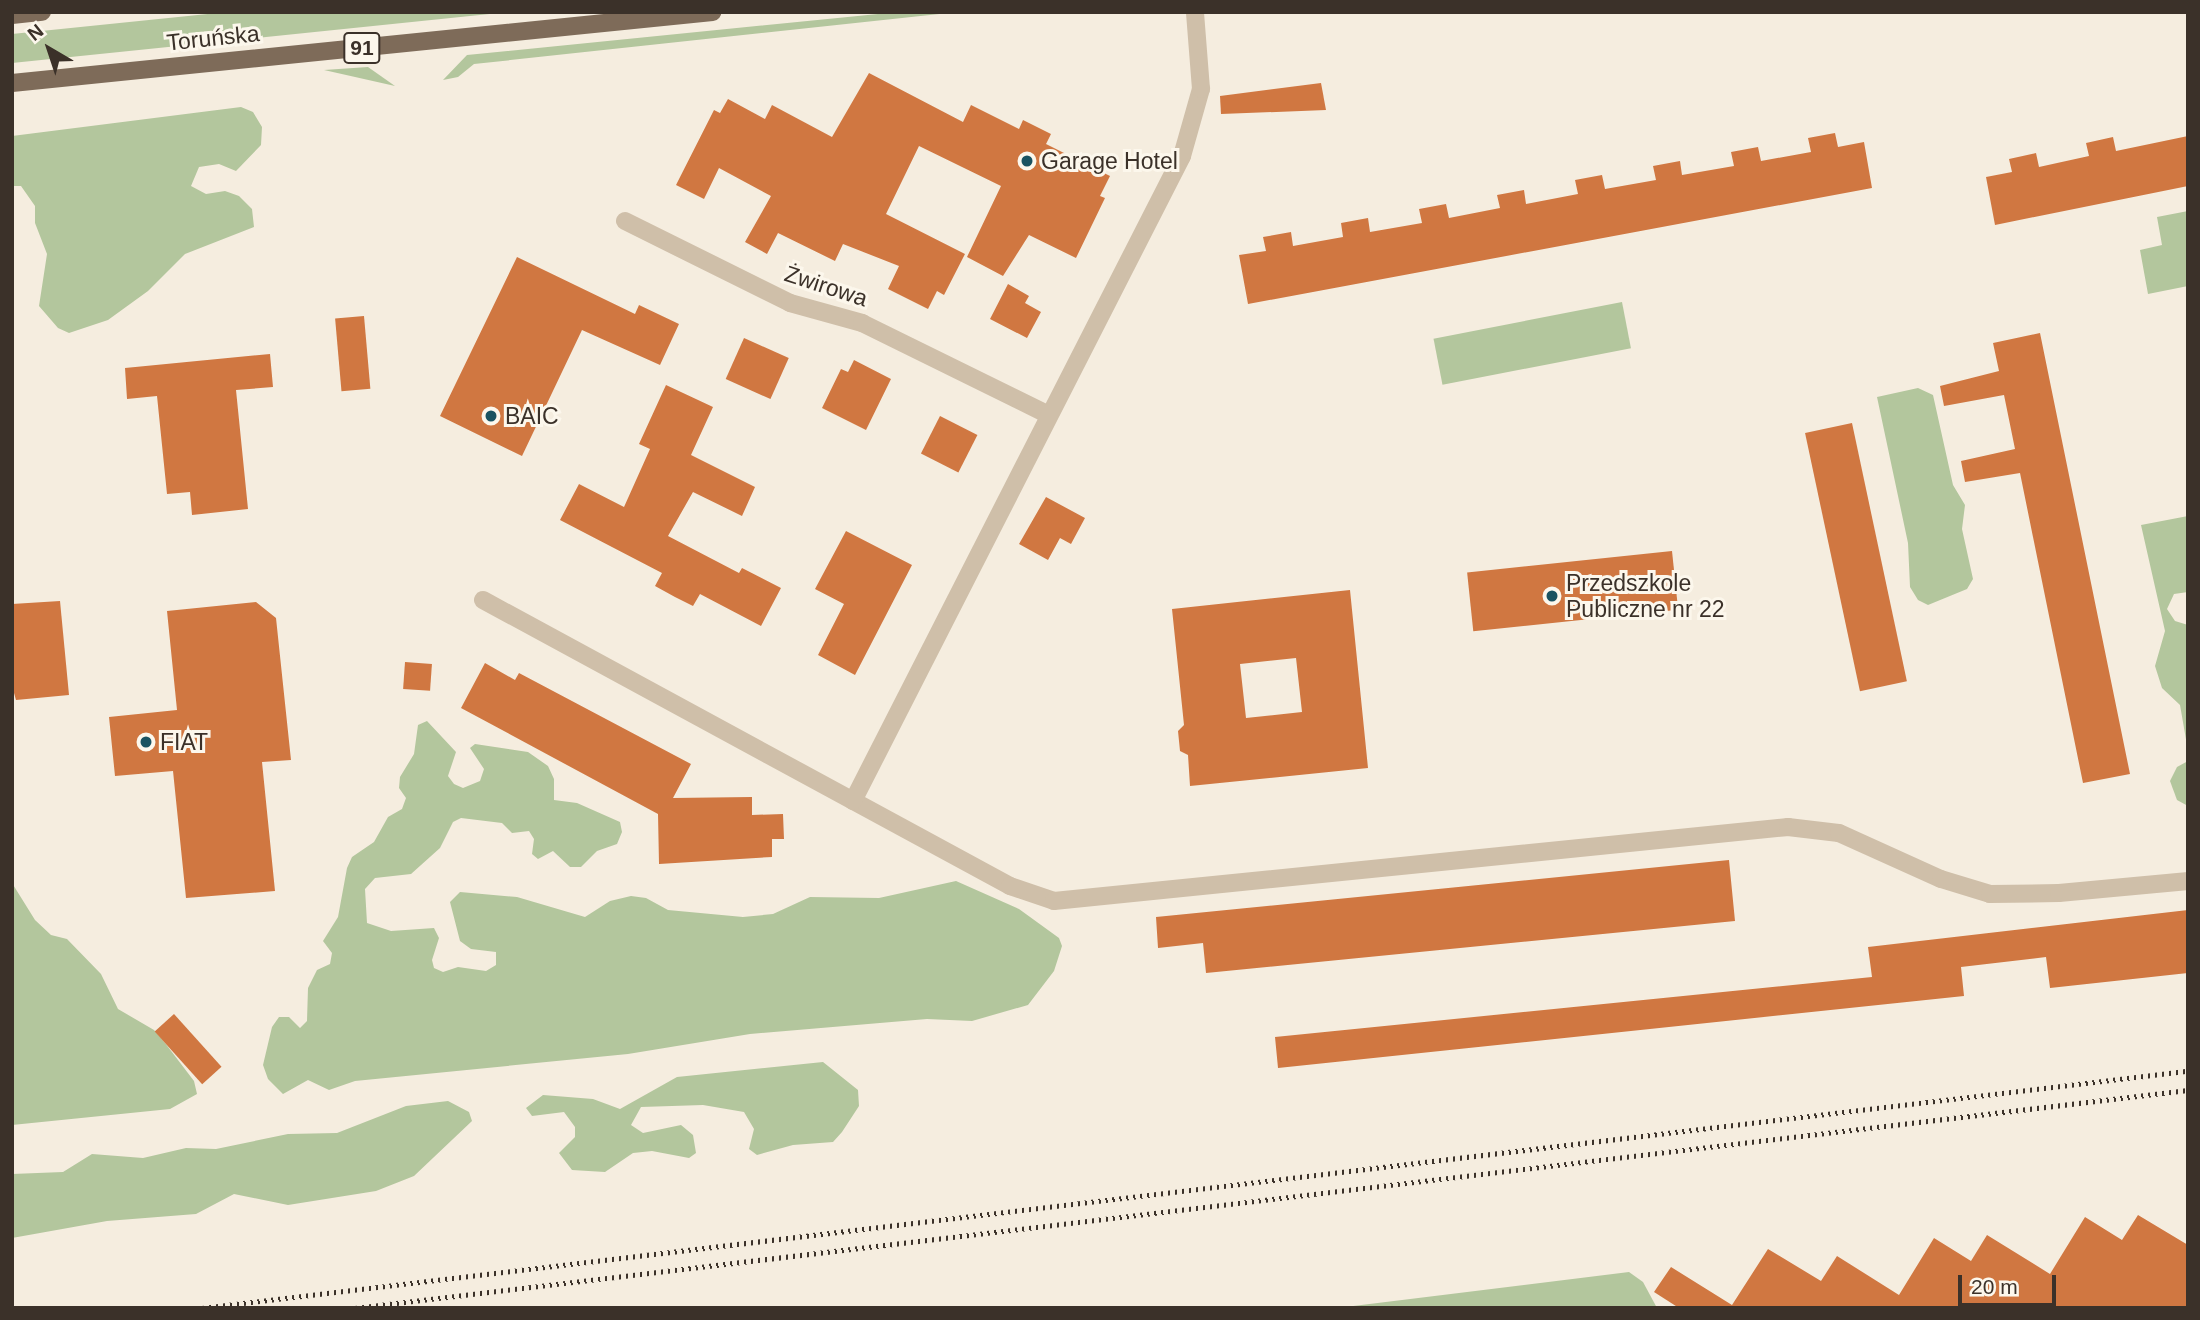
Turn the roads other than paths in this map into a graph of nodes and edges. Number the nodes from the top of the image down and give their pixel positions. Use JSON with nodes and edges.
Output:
{"nodes":[{"id":1,"x":42,"y":12,"type":"edge"},
{"id":2,"x":712,"y":12,"type":"edge"},
{"id":3,"x":1195,"y":12,"type":"edge"},
{"id":4,"x":12,"y":15,"type":"edge"},
{"id":5,"x":12,"y":83,"type":"edge"},
{"id":6,"x":625,"y":221,"type":"dead end"},
{"id":7,"x":1049,"y":415,"type":"junction"},
{"id":8,"x":483,"y":600,"type":"dead end"},
{"id":9,"x":853,"y":801,"type":"junction"},
{"id":10,"x":2188,"y":881,"type":"edge"}],
"edges":[{"from":1,"to":4,"type":"main road"},
{"from":2,"to":5,"type":"main road","name":"Toruńska","number":"91"},
{"from":3,"to":7,"type":"street"},
{"from":6,"to":7,"type":"street","name":"Żwirowa"},
{"from":7,"to":9,"type":"street"},
{"from":8,"to":9,"type":"street"},
{"from":9,"to":10,"type":"street"}]}
